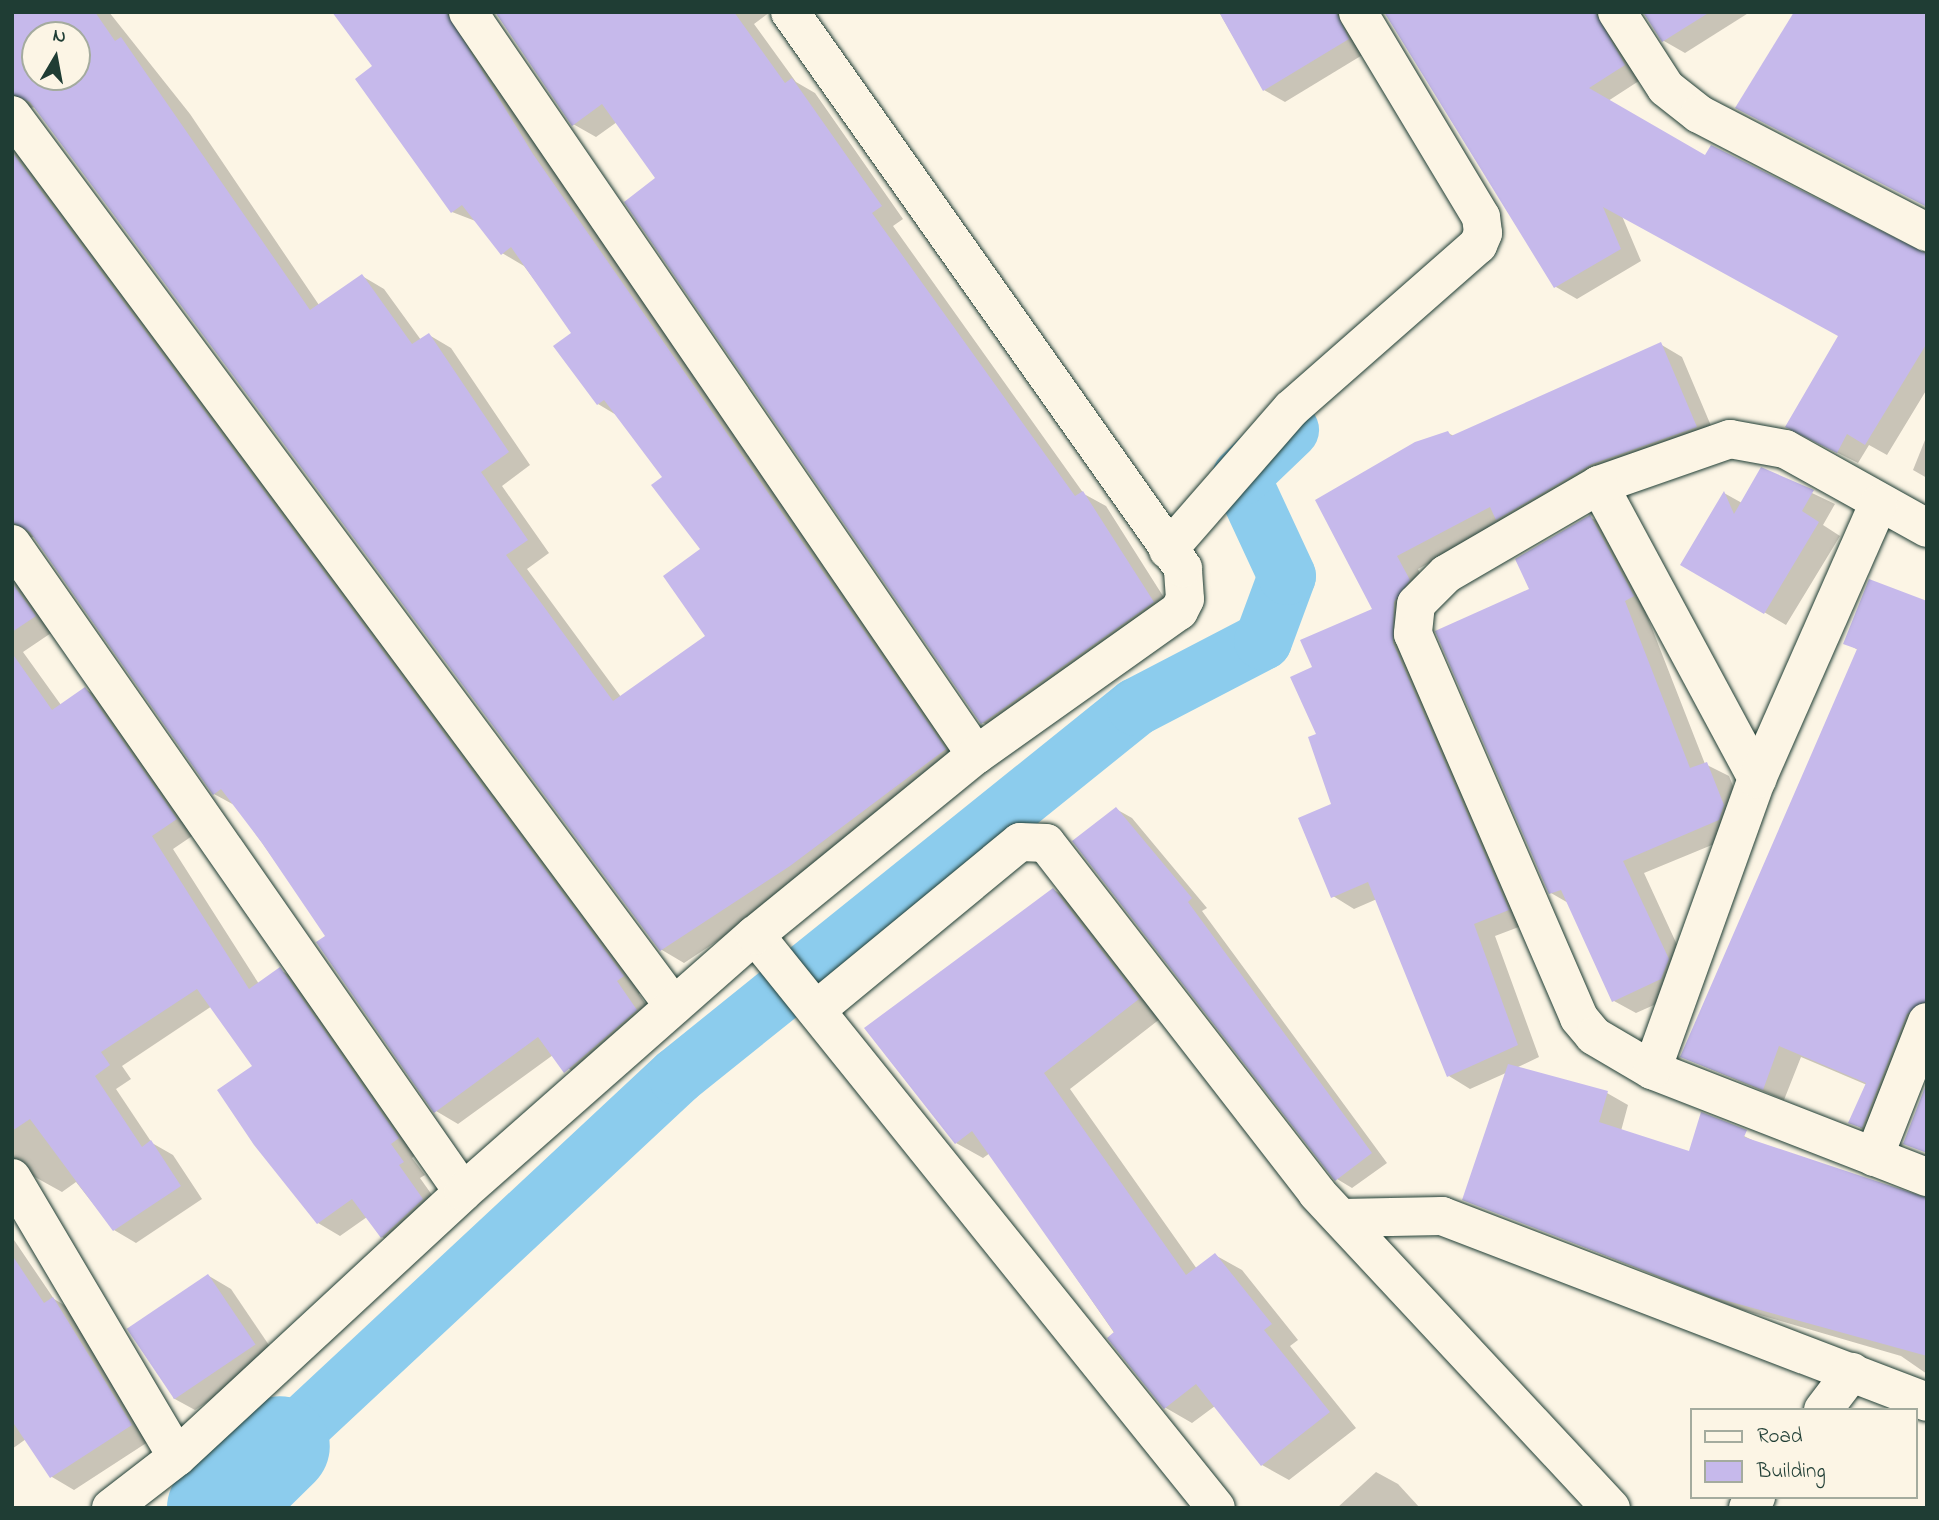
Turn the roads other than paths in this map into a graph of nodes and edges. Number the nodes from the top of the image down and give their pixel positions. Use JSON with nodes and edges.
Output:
{"nodes":[{"id":1,"x":468,"y":12,"type":"edge"},
{"id":2,"x":790,"y":12,"type":"edge"},
{"id":3,"x":1358,"y":12,"type":"edge"},
{"id":4,"x":1617,"y":12,"type":"edge"},
{"id":5,"x":12,"y":115,"type":"edge"},
{"id":6,"x":1927,"y":232,"type":"edge"},
{"id":7,"x":1599,"y":485,"type":"junction"},
{"id":8,"x":1878,"y":505,"type":"junction"},
{"id":9,"x":1927,"y":528,"type":"edge"},
{"id":10,"x":12,"y":544,"type":"edge"},
{"id":11,"x":1168,"y":550,"type":"junction"},
{"id":12,"x":976,"y":755,"type":"junction"},
{"id":13,"x":1757,"y":779,"type":"junction"},
{"id":14,"x":755,"y":935,"type":"junction"},
{"id":15,"x":810,"y":1003,"type":"junction"},
{"id":16,"x":673,"y":1005,"type":"junction"},
{"id":17,"x":1927,"y":1022,"type":"edge"},
{"id":18,"x":1652,"y":1070,"type":"junction"},
{"id":19,"x":1874,"y":1157,"type":"junction"},
{"id":20,"x":1927,"y":1177,"type":"edge"},
{"id":21,"x":12,"y":1178,"type":"edge"},
{"id":22,"x":463,"y":1192,"type":"junction"},
{"id":23,"x":1341,"y":1219,"type":"junction"},
{"id":24,"x":1852,"y":1372,"type":"junction"},
{"id":25,"x":1927,"y":1402,"type":"edge"},
{"id":26,"x":1825,"y":1408,"type":"edge"},
{"id":27,"x":177,"y":1457,"type":"junction"},
{"id":28,"x":111,"y":1508,"type":"edge"},
{"id":29,"x":1216,"y":1508,"type":"edge"},
{"id":30,"x":1611,"y":1508,"type":"edge"}],
"edges":[{"from":1,"to":12,"type":"street"},
{"from":2,"to":11,"type":"street"},
{"from":3,"to":11,"type":"street"},
{"from":4,"to":6,"type":"street"},
{"from":5,"to":16,"type":"street"},
{"from":7,"to":8,"type":"street"},
{"from":7,"to":13,"type":"street"},
{"from":7,"to":18,"type":"street"},
{"from":8,"to":9,"type":"street"},
{"from":8,"to":13,"type":"street"},
{"from":10,"to":22,"type":"street"},
{"from":11,"to":12,"type":"street"},
{"from":12,"to":14,"type":"street"},
{"from":13,"to":18,"type":"street"},
{"from":14,"to":15,"type":"street"},
{"from":14,"to":16,"type":"street"},
{"from":15,"to":23,"type":"street"},
{"from":15,"to":29,"type":"street"},
{"from":16,"to":22,"type":"street"},
{"from":17,"to":19,"type":"street"},
{"from":18,"to":19,"type":"street"},
{"from":19,"to":20,"type":"street"},
{"from":21,"to":27,"type":"street"},
{"from":22,"to":27,"type":"street"},
{"from":23,"to":24,"type":"street"},
{"from":23,"to":30,"type":"street"},
{"from":24,"to":25,"type":"street"},
{"from":24,"to":26,"type":"street"},
{"from":27,"to":28,"type":"street"}]}
